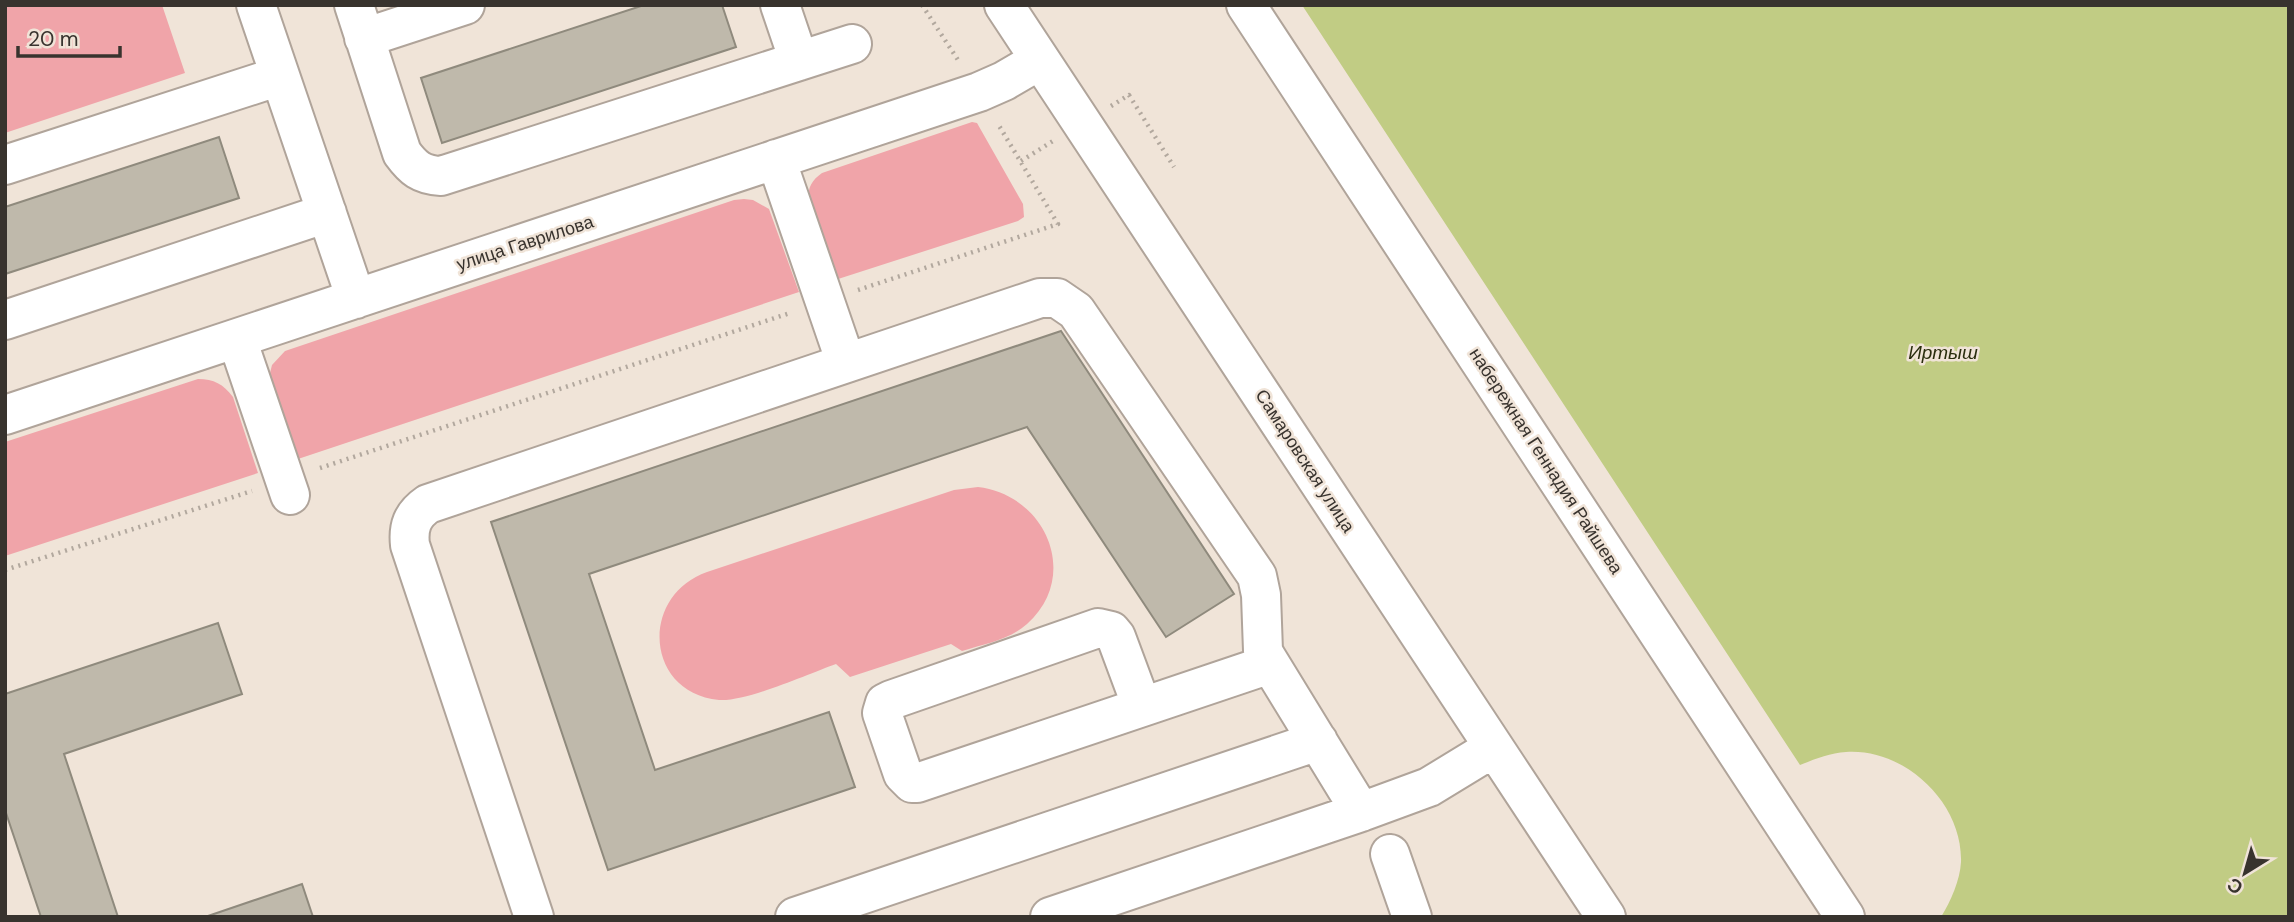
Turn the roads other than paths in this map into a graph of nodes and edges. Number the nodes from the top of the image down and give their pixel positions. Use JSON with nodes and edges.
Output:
{"nodes":[{"id":1,"x":256,"y":5,"type":"edge"},
{"id":2,"x":465,"y":5,"type":"edge"},
{"id":3,"x":780,"y":5,"type":"edge"},
{"id":4,"x":1004,"y":5,"type":"edge"},
{"id":5,"x":1246,"y":5,"type":"edge"},
{"id":6,"x":359,"y":21,"type":"edge"},
{"id":7,"x":852,"y":44,"type":"dead end"},
{"id":8,"x":1040,"y":60,"type":"junction"},
{"id":9,"x":799,"y":61,"type":"junction"},
{"id":10,"x":280,"y":76,"type":"junction"},
{"id":11,"x":776,"y":159,"type":"junction"},
{"id":12,"x":5,"y":165,"type":"edge"},
{"id":13,"x":327,"y":213,"type":"junction"},
{"id":14,"x":356,"y":299,"type":"junction"},
{"id":15,"x":5,"y":320,"type":"edge"},
{"id":16,"x":237,"y":339,"type":"junction"},
{"id":17,"x":846,"y":363,"type":"junction"},
{"id":18,"x":5,"y":415,"type":"edge"},
{"id":19,"x":288,"y":487,"type":"road end"},
{"id":20,"x":1270,"y":664,"type":"junction"},
{"id":21,"x":1142,"y":707,"type":"junction"},
{"id":22,"x":1318,"y":741,"type":"junction"},
{"id":23,"x":1493,"y":748,"type":"junction"},
{"id":24,"x":1362,"y":812,"type":"junction"},
{"id":25,"x":1390,"y":854,"type":"dead end"},
{"id":26,"x":534,"y":917,"type":"edge"},
{"id":27,"x":795,"y":917,"type":"edge"},
{"id":28,"x":1050,"y":917,"type":"edge"},
{"id":29,"x":1412,"y":917,"type":"edge"},
{"id":30,"x":1606,"y":917,"type":"edge"},
{"id":31,"x":1845,"y":917,"type":"edge"}],
"edges":[{"from":1,"to":10,"type":"street"},
{"from":2,"to":6,"type":"street"},
{"from":3,"to":9,"type":"street"},
{"from":4,"to":8,"type":"street","name":"Самаровская улица"},
{"from":5,"to":31,"type":"street","name":"набережная Геннадия Райшева"},
{"from":6,"to":9,"type":"street"},
{"from":7,"to":9,"type":"street"},
{"from":8,"to":11,"type":"street","name":"улица Гаврилова"},
{"from":8,"to":23,"type":"street","name":"Самаровская улица"},
{"from":10,"to":12,"type":"street"},
{"from":10,"to":13,"type":"street"},
{"from":11,"to":14,"type":"street","name":"улица Гаврилова"},
{"from":11,"to":17,"type":"street"},
{"from":13,"to":14,"type":"street"},
{"from":13,"to":15,"type":"street"},
{"from":14,"to":16,"type":"street","name":"улица Гаврилова"},
{"from":16,"to":18,"type":"street","name":"улица Гаврилова"},
{"from":16,"to":19,"type":"street"},
{"from":17,"to":20,"type":"street"},
{"from":17,"to":26,"type":"street"},
{"from":20,"to":21,"type":"street"},
{"from":20,"to":22,"type":"street"},
{"from":21,"to":21,"type":"street"},
{"from":22,"to":24,"type":"street"},
{"from":22,"to":27,"type":"street"},
{"from":23,"to":24,"type":"street"},
{"from":23,"to":30,"type":"street","name":"Самаровская улица"},
{"from":24,"to":28,"type":"street"},
{"from":25,"to":29,"type":"street"}]}
